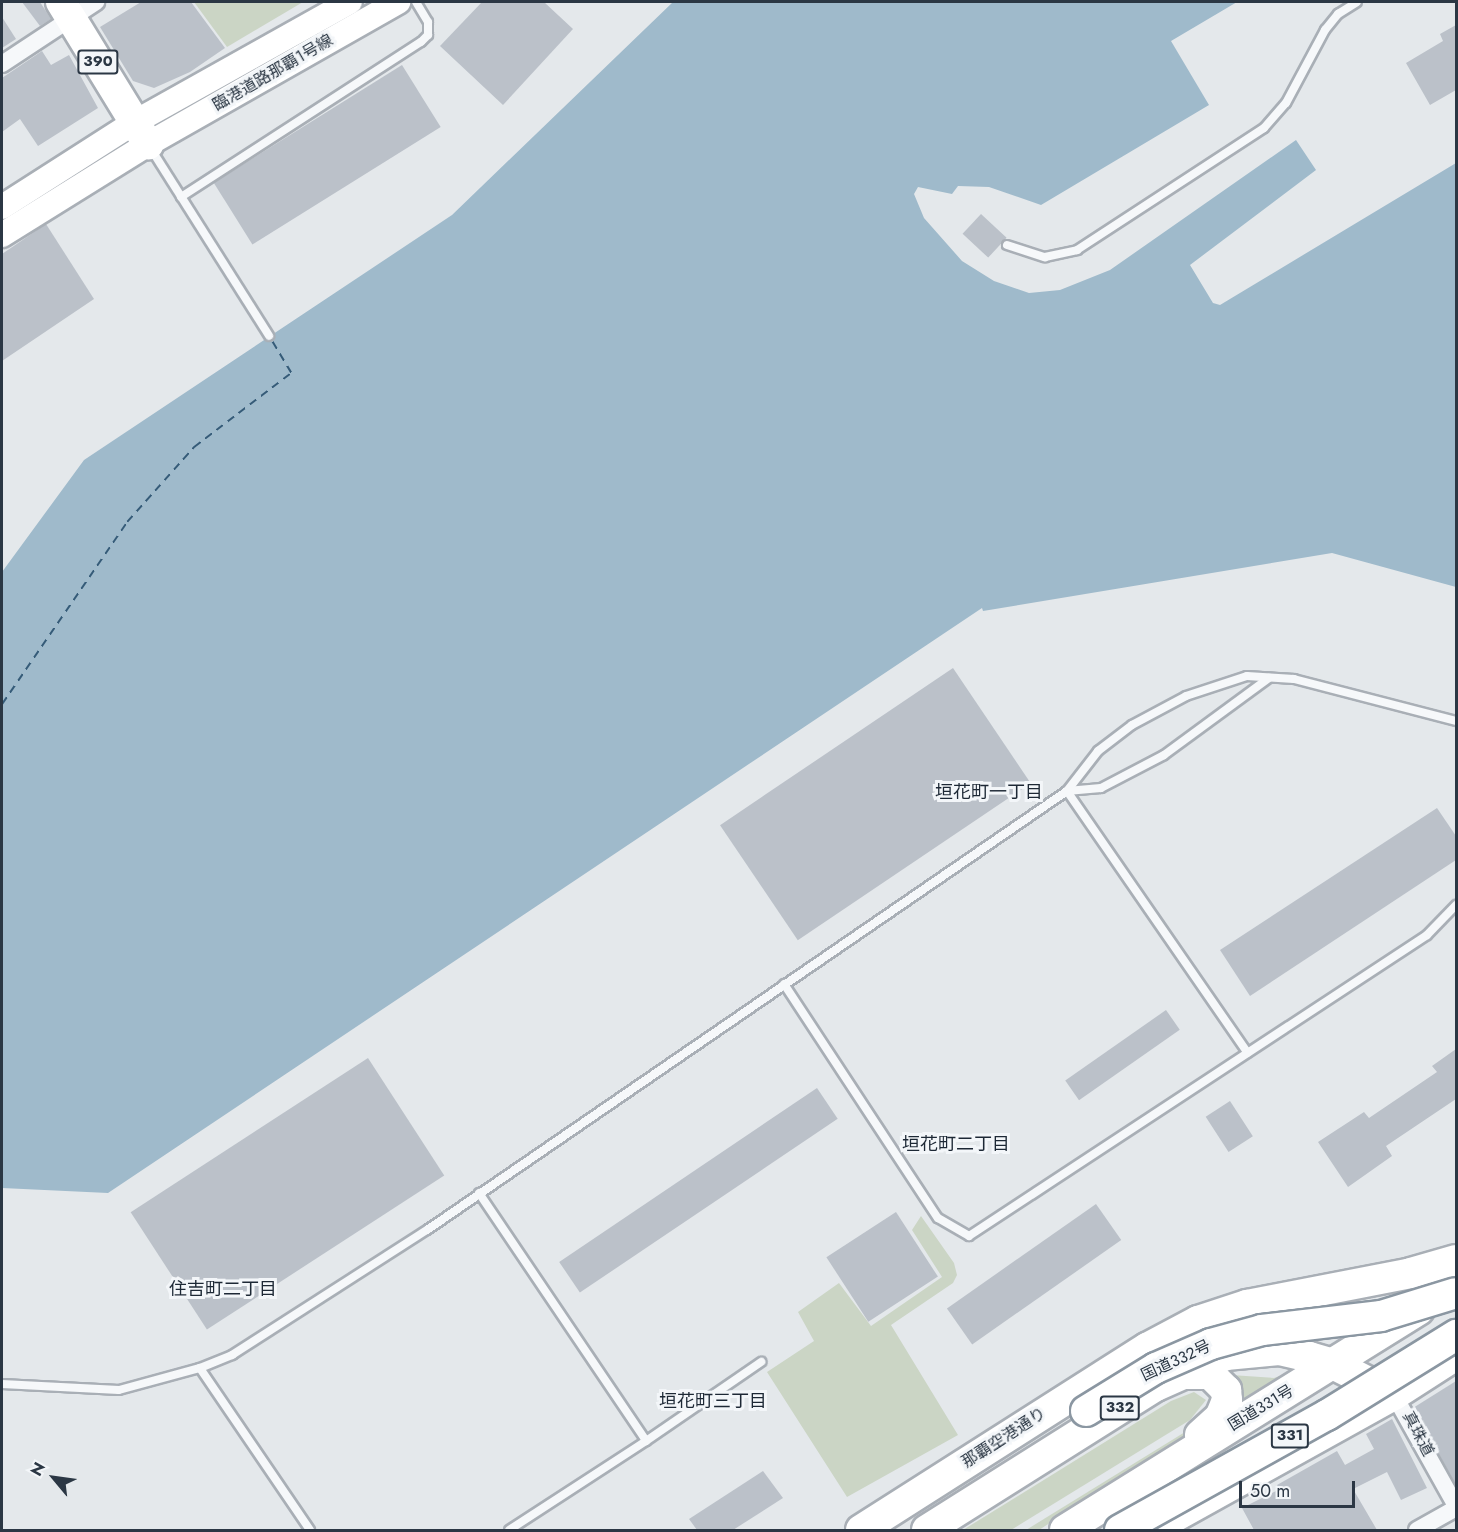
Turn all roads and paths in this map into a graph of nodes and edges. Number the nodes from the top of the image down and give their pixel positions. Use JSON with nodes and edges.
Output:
{"nodes":[{"id":1,"x":96,"y":2,"type":"edge"},
{"id":2,"x":350,"y":2,"type":"edge"},
{"id":3,"x":398,"y":2,"type":"edge"},
{"id":4,"x":416,"y":2,"type":"edge"},
{"id":5,"x":1357,"y":2,"type":"edge"},
{"id":6,"x":66,"y":10,"type":"edge"},
{"id":7,"x":2,"y":64,"type":"edge"},
{"id":8,"x":141,"y":133,"type":"junction"},
{"id":9,"x":181,"y":197,"type":"junction"},
{"id":10,"x":2,"y":207,"type":"edge"},
{"id":11,"x":2,"y":235,"type":"edge"},
{"id":12,"x":1007,"y":245,"type":"dead end"},
{"id":13,"x":269,"y":336,"type":"dead end"},
{"id":14,"x":1269,"y":678,"type":"junction"},
{"id":15,"x":1456,"y":721,"type":"edge"},
{"id":16,"x":1067,"y":791,"type":"junction"},
{"id":17,"x":1456,"y":905,"type":"edge"},
{"id":18,"x":784,"y":984,"type":"junction"},
{"id":19,"x":1248,"y":1053,"type":"junction"},
{"id":20,"x":479,"y":1193,"type":"junction"},
{"id":21,"x":1456,"y":1260,"type":"edge"},
{"id":22,"x":1456,"y":1286,"type":"edge"},
{"id":23,"x":1456,"y":1293,"type":"edge"},
{"id":24,"x":1380,"y":1334,"type":"junction"},
{"id":25,"x":1456,"y":1335,"type":"edge"},
{"id":26,"x":1147,"y":1348,"type":"junction"},
{"id":27,"x":1456,"y":1355,"type":"edge"},
{"id":28,"x":761,"y":1362,"type":"dead end"},
{"id":29,"x":1333,"y":1364,"type":"junction"},
{"id":30,"x":200,"y":1368,"type":"junction"},
{"id":31,"x":1179,"y":1375,"type":"junction"},
{"id":32,"x":2,"y":1384,"type":"edge"},
{"id":33,"x":1394,"y":1395,"type":"junction"},
{"id":34,"x":646,"y":1441,"type":"junction"},
{"id":35,"x":1141,"y":1481,"type":"junction"},
{"id":36,"x":1456,"y":1507,"type":"edge"},
{"id":37,"x":1167,"y":1526,"type":"edge"},
{"id":38,"x":310,"y":1530,"type":"edge"},
{"id":39,"x":509,"y":1530,"type":"edge"},
{"id":40,"x":861,"y":1530,"type":"edge"},
{"id":41,"x":897,"y":1530,"type":"edge"},
{"id":42,"x":927,"y":1530,"type":"edge"},
{"id":43,"x":1065,"y":1530,"type":"edge"},
{"id":44,"x":1120,"y":1530,"type":"edge"},
{"id":45,"x":1417,"y":1530,"type":"edge"}],
"edges":[{"from":1,"to":6,"type":"street"},
{"from":2,"to":8,"type":"street","name":"臨港道路那覇1号線"},
{"from":3,"to":8,"type":"street","name":"臨港道路那覇1号線"},
{"from":4,"to":9,"type":"lane"},
{"from":5,"to":12,"type":"lane"},
{"from":6,"to":7,"type":"street"},
{"from":6,"to":8,"type":"highway","number":"390"},
{"from":8,"to":9,"type":"lane"},
{"from":8,"to":10,"type":"street"},
{"from":8,"to":11,"type":"street"},
{"from":9,"to":13,"type":"lane"},
{"from":14,"to":15,"type":"lane"},
{"from":14,"to":16,"type":"lane"},
{"from":14,"to":16,"type":"lane"},
{"from":16,"to":18,"type":"lane"},
{"from":16,"to":19,"type":"lane"},
{"from":17,"to":19,"type":"lane"},
{"from":18,"to":19,"type":"lane"},
{"from":18,"to":20,"type":"lane"},
{"from":20,"to":30,"type":"lane"},
{"from":20,"to":34,"type":"lane"},
{"from":21,"to":26,"type":"highway","name":"国道332号","number":"332"},
{"from":22,"to":24,"type":"highway","name":"国道331号","number":"331"},
{"from":23,"to":41,"type":"highway","name":"国道332号","number":"332","bridge":true},
{"from":24,"to":26,"type":"highway"},
{"from":24,"to":29,"type":"highway","name":"国道331号","number":"331"},
{"from":24,"to":33,"type":"highway"},
{"from":25,"to":44,"type":"highway","number":"331","bridge":true},
{"from":26,"to":40,"type":"highway","name":"那覇空港通り","number":"332"},
{"from":27,"to":33,"type":"highway","number":"331"},
{"from":28,"to":34,"type":"lane"},
{"from":29,"to":31,"type":"highway","name":"国道332号","number":"332"},
{"from":29,"to":33,"type":"highway","name":"国道332号","number":"332"},
{"from":29,"to":35,"type":"highway","name":"国道331号","number":"331"},
{"from":30,"to":32,"type":"lane"},
{"from":30,"to":38,"type":"lane"},
{"from":31,"to":35,"type":"highway"},
{"from":31,"to":42,"type":"highway","name":"国道332号","number":"332"},
{"from":33,"to":36,"type":"street","name":"真珠道"},
{"from":33,"to":37,"type":"highway","number":"331"},
{"from":34,"to":39,"type":"lane"},
{"from":35,"to":43,"type":"highway","name":"国道331号","number":"331"},
{"from":36,"to":45,"type":"street"}]}
